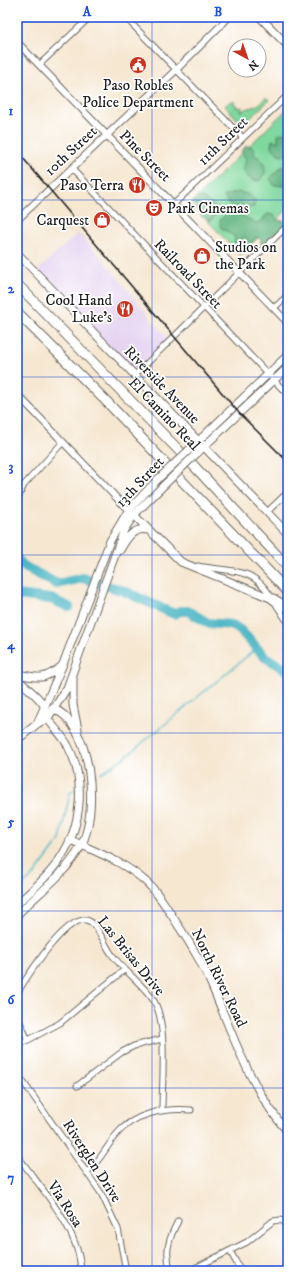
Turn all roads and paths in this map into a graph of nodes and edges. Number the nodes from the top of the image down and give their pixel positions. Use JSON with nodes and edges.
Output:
{"nodes":[{"id":1,"x":90,"y":17,"type":"edge"},
{"id":2,"x":125,"y":17,"type":"edge"},
{"id":3,"x":229,"y":17,"type":"edge"},
{"id":4,"x":260,"y":17,"type":"edge"},
{"id":5,"x":17,"y":42,"type":"edge"},
{"id":6,"x":288,"y":46,"type":"edge"},
{"id":7,"x":40,"y":66,"type":"junction"},
{"id":8,"x":177,"y":69,"type":"junction"},
{"id":9,"x":288,"y":95,"type":"edge"},
{"id":10,"x":106,"y":135,"type":"junction"},
{"id":11,"x":243,"y":138,"type":"junction"},
{"id":12,"x":71,"y":168,"type":"junction"},
{"id":13,"x":174,"y":204,"type":"junction"},
{"id":14,"x":17,"y":220,"type":"edge"},
{"id":15,"x":288,"y":225,"type":"edge"},
{"id":16,"x":17,"y":253,"type":"edge"},
{"id":17,"x":239,"y":272,"type":"junction"},
{"id":18,"x":17,"y":284,"type":"edge"},
{"id":19,"x":288,"y":295,"type":"edge"},
{"id":20,"x":204,"y":307,"type":"junction"},
{"id":21,"x":274,"y":308,"type":"junction"},
{"id":22,"x":17,"y":312,"type":"edge"},
{"id":23,"x":288,"y":323,"type":"edge"},
{"id":24,"x":288,"y":355,"type":"edge"},
{"id":25,"x":288,"y":367,"type":"edge"},
{"id":26,"x":268,"y":374,"type":"junction"},
{"id":27,"x":135,"y":375,"type":"junction"},
{"id":28,"x":274,"y":380,"type":"junction"},
{"id":29,"x":17,"y":394,"type":"edge"},
{"id":30,"x":288,"y":395,"type":"edge"},
{"id":31,"x":198,"y":440,"type":"junction"},
{"id":32,"x":63,"y":442,"type":"junction"},
{"id":33,"x":204,"y":446,"type":"junction"},
{"id":34,"x":24,"y":485,"type":"junction"},
{"id":35,"x":17,"y":488,"type":"edge"},
{"id":36,"x":288,"y":492,"type":"edge"},
{"id":37,"x":17,"y":500,"type":"edge"},
{"id":38,"x":267,"y":512,"type":"junction"},
{"id":39,"x":131,"y":513,"type":"junction"},
{"id":40,"x":148,"y":530,"type":"junction"},
{"id":41,"x":288,"y":534,"type":"edge"},
{"id":42,"x":119,"y":547,"type":"junction"},
{"id":43,"x":181,"y":562,"type":"junction"},
{"id":44,"x":288,"y":567,"type":"edge"},
{"id":45,"x":252,"y":591,"type":"junction"},
{"id":46,"x":288,"y":592,"type":"edge"},
{"id":47,"x":273,"y":599,"type":"junction"},
{"id":48,"x":284,"y":610,"type":"edge"},
{"id":49,"x":288,"y":622,"type":"edge"},
{"id":50,"x":63,"y":665,"type":"junction"},
{"id":51,"x":74,"y":672,"type":"junction"},
{"id":52,"x":17,"y":674,"type":"edge"},
{"id":53,"x":17,"y":679,"type":"edge"},
{"id":54,"x":44,"y":705,"type":"junction"},
{"id":55,"x":54,"y":709,"type":"junction"},
{"id":56,"x":48,"y":718,"type":"junction"},
{"id":57,"x":37,"y":724,"type":"junction"},
{"id":58,"x":17,"y":740,"type":"edge"},
{"id":59,"x":82,"y":741,"type":"junction"},
{"id":60,"x":71,"y":840,"type":"junction"},
{"id":61,"x":82,"y":845,"type":"junction"},
{"id":62,"x":17,"y":904,"type":"edge"},
{"id":63,"x":17,"y":915,"type":"edge"},
{"id":64,"x":124,"y":970,"type":"junction"},
{"id":65,"x":17,"y":993,"type":"edge"},
{"id":66,"x":17,"y":1016,"type":"edge"},
{"id":67,"x":162,"y":1039,"type":"junction"},
{"id":68,"x":28,"y":1040,"type":"junction"},
{"id":69,"x":17,"y":1046,"type":"edge"},
{"id":70,"x":17,"y":1073,"type":"edge"},
{"id":71,"x":77,"y":1086,"type":"dead end"},
{"id":72,"x":162,"y":1109,"type":"junction"},
{"id":73,"x":191,"y":1110,"type":"dead end"},
{"id":74,"x":288,"y":1132,"type":"edge"},
{"id":75,"x":17,"y":1155,"type":"edge"},
{"id":76,"x":87,"y":1172,"type":"junction"},
{"id":77,"x":178,"y":1221,"type":"dead end"},
{"id":78,"x":288,"y":1225,"type":"edge"},
{"id":79,"x":230,"y":1251,"type":"junction"},
{"id":80,"x":81,"y":1271,"type":"edge"},
{"id":81,"x":126,"y":1271,"type":"edge"},
{"id":82,"x":172,"y":1271,"type":"edge"},
{"id":83,"x":189,"y":1271,"type":"edge"},
{"id":84,"x":241,"y":1271,"type":"edge"}],
"edges":[{"from":1,"to":7,"type":"street"},
{"from":2,"to":8,"type":"street"},
{"from":3,"to":8,"type":"street","name":"10th Street"},
{"from":4,"to":6,"type":"main road"},
{"from":5,"to":7,"type":"street","name":"Pine Street"},
{"from":7,"to":10,"type":"street","name":"Pine Street"},
{"from":8,"to":10,"type":"street","name":"10th Street"},
{"from":8,"to":11,"type":"street"},
{"from":9,"to":11,"type":"street","name":"11th Street"},
{"from":10,"to":12,"type":"street","name":"10th Street"},
{"from":10,"to":13,"type":"street","name":"Pine Street"},
{"from":11,"to":13,"type":"street","name":"11th Street"},
{"from":12,"to":14,"type":"street","name":"10th Street"},
{"from":12,"to":20,"type":"street","name":"Railroad Street"},
{"from":13,"to":17,"type":"street","name":"Pine Street"},
{"from":15,"to":17,"type":"street"},
{"from":16,"to":27,"type":"main road","name":"Riverside Avenue"},
{"from":17,"to":20,"type":"street"},
{"from":17,"to":21,"type":"street","name":"Pine Street"},
{"from":18,"to":44,"type":"highway","name":"El Camino Real"},
{"from":19,"to":21,"type":"street"},
{"from":20,"to":26,"type":"street","name":"Railroad Street"},
{"from":20,"to":27,"type":"street"},
{"from":21,"to":23,"type":"street","name":"Pine Street"},
{"from":22,"to":46,"type":"highway"},
{"from":24,"to":26,"type":"main road","name":"13th Street"},
{"from":25,"to":28,"type":"main road"},
{"from":26,"to":28,"type":"street","name":"Railroad Street"},
{"from":26,"to":31,"type":"main road","name":"13th Street"},
{"from":27,"to":31,"type":"main road","name":"Riverside Avenue"},
{"from":28,"to":30,"type":"street","name":"Railroad Street"},
{"from":28,"to":33,"type":"main road"},
{"from":29,"to":32,"type":"street"},
{"from":31,"to":33,"type":"main road","name":"Riverside Avenue"},
{"from":31,"to":39,"type":"main road","name":"13th Street","bridge":true},
{"from":32,"to":34,"type":"street"},
{"from":32,"to":39,"type":"street"},
{"from":33,"to":38,"type":"main road","name":"Riverside Avenue"},
{"from":33,"to":39,"type":"main road","bridge":true},
{"from":34,"to":35,"type":"street"},
{"from":34,"to":37,"type":"street"},
{"from":36,"to":38,"type":"street"},
{"from":38,"to":41,"type":"main road","name":"Riverside Avenue"},
{"from":39,"to":40,"type":"main road"},
{"from":39,"to":42,"type":"main road"},
{"from":39,"to":50,"type":"main road","name":"13th Street"},
{"from":40,"to":42,"type":"main road"},
{"from":40,"to":43,"type":"main road"},
{"from":42,"to":51,"type":"main road"},
{"from":43,"to":45,"type":"main road"},
{"from":43,"to":47,"type":"street"},
{"from":45,"to":47,"type":"main road"},
{"from":45,"to":48,"type":"street"},
{"from":47,"to":48,"type":"highway"},
{"from":48,"to":49,"type":"street"},
{"from":50,"to":52,"type":"main road"},
{"from":50,"to":54,"type":"main road","name":"13th Street"},
{"from":51,"to":55,"type":"main road"},
{"from":51,"to":59,"type":"main road"},
{"from":53,"to":54,"type":"main road"},
{"from":54,"to":55,"type":"main road"},
{"from":54,"to":56,"type":"main road"},
{"from":54,"to":57,"type":"main road","name":"13th Street"},
{"from":55,"to":56,"type":"main road"},
{"from":55,"to":59,"type":"main road"},
{"from":56,"to":57,"type":"main road"},
{"from":56,"to":60,"type":"main road"},
{"from":57,"to":58,"type":"main road"},
{"from":59,"to":61,"type":"main road"},
{"from":60,"to":61,"type":"main road","name":"North River Road"},
{"from":60,"to":62,"type":"main road"},
{"from":61,"to":63,"type":"main road"},
{"from":61,"to":74,"type":"main road","name":"North River Road"},
{"from":64,"to":65,"type":"street","name":"Las Brisas Drive"},
{"from":64,"to":67,"type":"street","name":"Las Brisas Drive"},
{"from":64,"to":68,"type":"street"},
{"from":66,"to":68,"type":"street"},
{"from":67,"to":71,"type":"street"},
{"from":67,"to":72,"type":"street","name":"Las Brisas Drive"},
{"from":68,"to":69,"type":"street"},
{"from":70,"to":76,"type":"street","name":"Riverglen Drive"},
{"from":72,"to":73,"type":"street"},
{"from":72,"to":76,"type":"street"},
{"from":75,"to":80,"type":"street","name":"Via Rosa"},
{"from":76,"to":81,"type":"street","name":"Riverglen Drive"},
{"from":77,"to":82,"type":"street"},
{"from":78,"to":79,"type":"street"},
{"from":79,"to":83,"type":"street"},
{"from":79,"to":84,"type":"street"}]}
